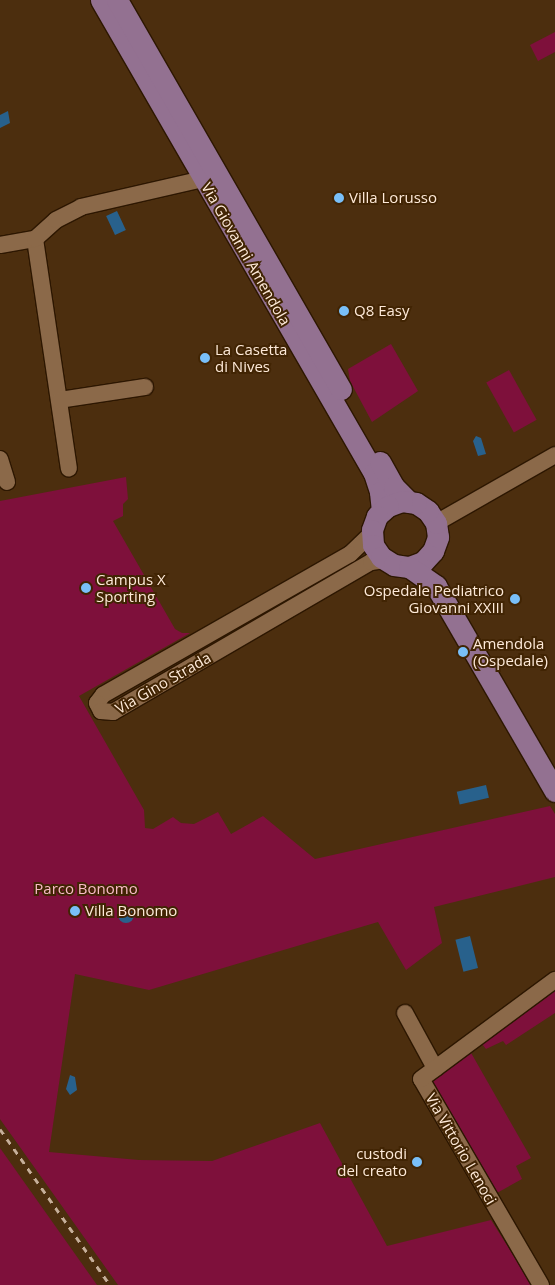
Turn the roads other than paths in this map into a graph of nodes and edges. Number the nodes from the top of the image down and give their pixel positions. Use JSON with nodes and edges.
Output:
{"nodes":[{"id":1,"x":101,"y":0,"type":"edge"},
{"id":2,"x":117,"y":0,"type":"edge"},
{"id":3,"x":203,"y":179,"type":"junction"},
{"id":4,"x":35,"y":238,"type":"junction"},
{"id":5,"x":0,"y":245,"type":"edge"},
{"id":6,"x":146,"y":387,"type":"dead end"},
{"id":7,"x":60,"y":400,"type":"junction"},
{"id":8,"x":555,"y":455,"type":"edge"},
{"id":9,"x":0,"y":459,"type":"edge"},
{"id":10,"x":70,"y":468,"type":"dead end"},
{"id":11,"x":7,"y":482,"type":"dead end"},
{"id":12,"x":409,"y":502,"type":"junction"},
{"id":13,"x":382,"y":511,"type":"junction"},
{"id":14,"x":436,"y":523,"type":"junction"},
{"id":15,"x":372,"y":533,"type":"junction"},
{"id":16,"x":433,"y":551,"type":"junction"},
{"id":17,"x":385,"y":560,"type":"junction"},
{"id":18,"x":409,"y":567,"type":"junction"},
{"id":19,"x":555,"y":764,"type":"edge"},
{"id":20,"x":555,"y":791,"type":"edge"},
{"id":21,"x":555,"y":980,"type":"edge"},
{"id":22,"x":404,"y":1013,"type":"dead end"},
{"id":23,"x":435,"y":1068,"type":"junction"},
{"id":24,"x":540,"y":1285,"type":"edge"}],
"edges":[{"from":1,"to":3,"type":"main road","name":"Via Giovanni Amendola"},
{"from":2,"to":12,"type":"main road","name":"Via Giovanni Amendola"},
{"from":3,"to":4,"type":"street"},
{"from":3,"to":13,"type":"main road","name":"Via Giovanni Amendola"},
{"from":4,"to":5,"type":"street"},
{"from":4,"to":7,"type":"street"},
{"from":6,"to":7,"type":"street"},
{"from":7,"to":10,"type":"street"},
{"from":8,"to":14,"type":"street"},
{"from":9,"to":11,"type":"street"},
{"from":12,"to":13,"type":"main road"},
{"from":12,"to":14,"type":"main road","name":"Via Giovanni Amendola"},
{"from":13,"to":15,"type":"main road"},
{"from":14,"to":16,"type":"main road"},
{"from":15,"to":17,"type":"main road"},
{"from":15,"to":17,"type":"street","name":"Via Gino Strada"},
{"from":16,"to":18,"type":"main road"},
{"from":16,"to":19,"type":"main road"},
{"from":17,"to":18,"type":"main road"},
{"from":18,"to":20,"type":"main road"},
{"from":21,"to":23,"type":"street","name":"Via Vittorio Lenoci"},
{"from":22,"to":23,"type":"street"},
{"from":23,"to":24,"type":"street","name":"Via Vittorio Lenoci"}]}
